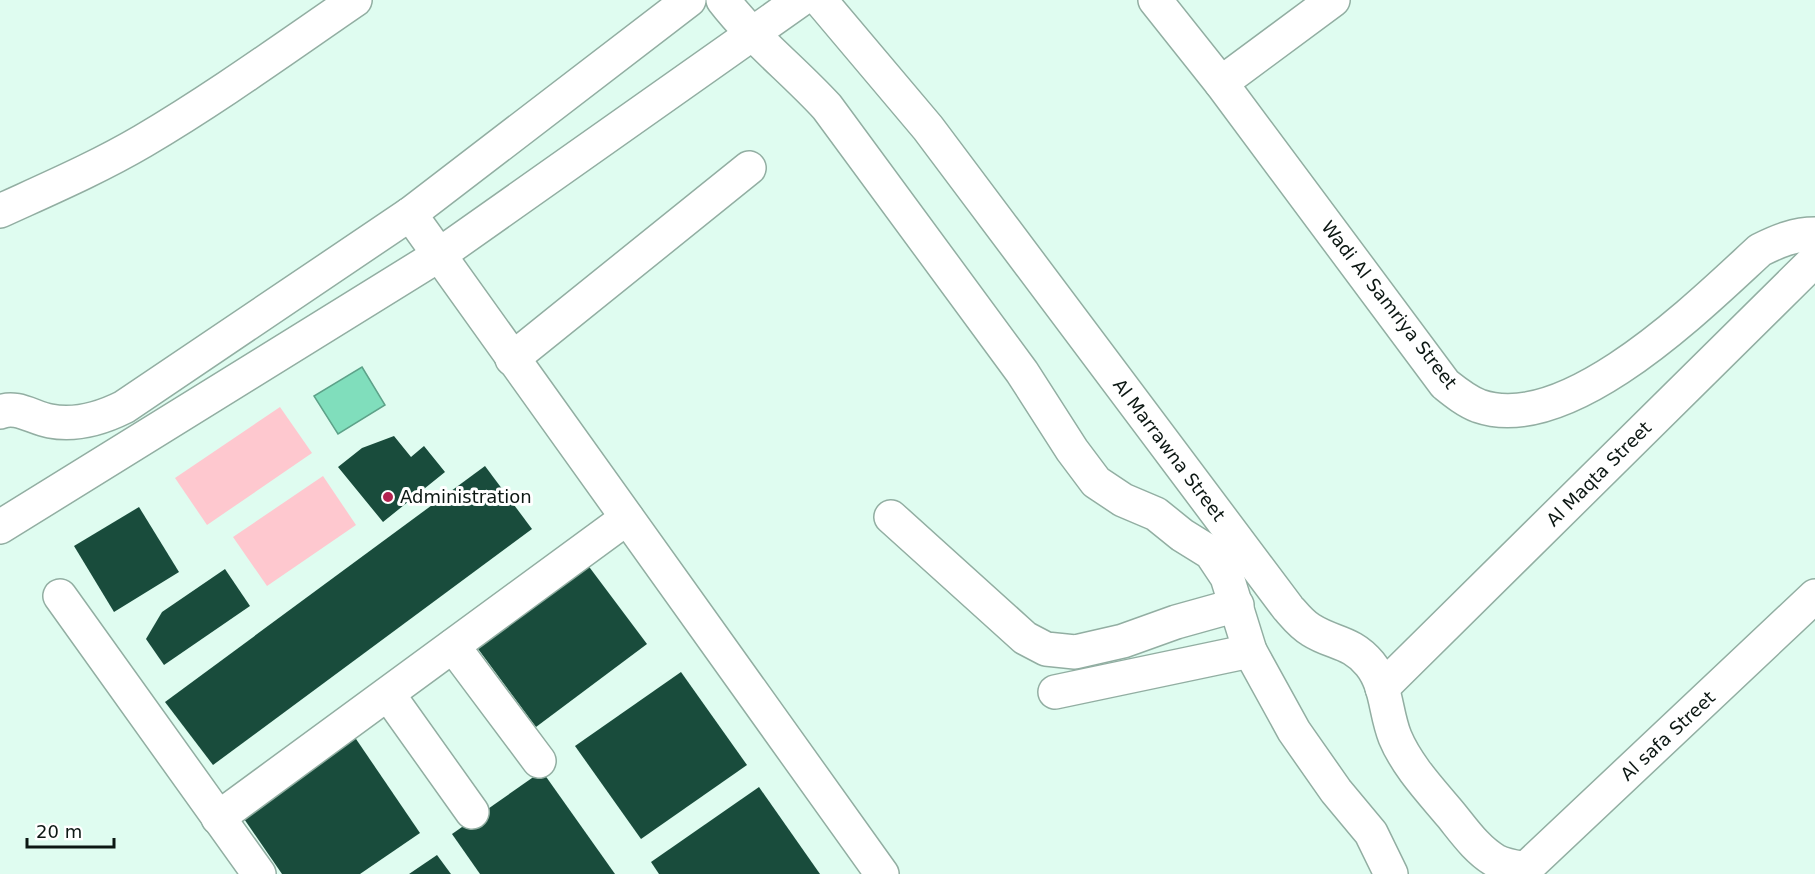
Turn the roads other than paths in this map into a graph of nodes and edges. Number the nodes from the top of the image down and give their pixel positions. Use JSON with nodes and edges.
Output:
{"nodes":[{"id":1,"x":355,"y":0,"type":"edge"},
{"id":2,"x":689,"y":0,"type":"edge"},
{"id":3,"x":723,"y":0,"type":"edge"},
{"id":4,"x":800,"y":0,"type":"edge"},
{"id":5,"x":820,"y":0,"type":"edge"},
{"id":6,"x":1155,"y":0,"type":"edge"},
{"id":7,"x":1333,"y":0,"type":"edge"},
{"id":8,"x":754,"y":34,"type":"junction"},
{"id":9,"x":1221,"y":83,"type":"junction"},
{"id":10,"x":749,"y":168,"type":"dead end"},
{"id":11,"x":0,"y":211,"type":"edge"},
{"id":12,"x":410,"y":214,"type":"junction"},
{"id":13,"x":1815,"y":234,"type":"edge"},
{"id":14,"x":439,"y":255,"type":"junction"},
{"id":15,"x":1815,"y":261,"type":"edge"},
{"id":16,"x":512,"y":359,"type":"junction"},
{"id":17,"x":5,"y":403,"type":"edge"},
{"id":18,"x":891,"y":518,"type":"dead end"},
{"id":19,"x":627,"y":519,"type":"junction"},
{"id":20,"x":0,"y":527,"type":"edge"},
{"id":21,"x":60,"y":596,"type":"dead end"},
{"id":22,"x":1815,"y":596,"type":"edge"},
{"id":23,"x":1237,"y":605,"type":"junction"},
{"id":24,"x":453,"y":646,"type":"junction"},
{"id":25,"x":1250,"y":651,"type":"junction"},
{"id":26,"x":1382,"y":688,"type":"junction"},
{"id":27,"x":1055,"y":692,"type":"dead end"},
{"id":28,"x":388,"y":694,"type":"junction"},
{"id":29,"x":539,"y":760,"type":"dead end"},
{"id":30,"x":472,"y":812,"type":"dead end"},
{"id":31,"x":218,"y":818,"type":"junction"},
{"id":32,"x":1524,"y":872,"type":"edge"},
{"id":33,"x":259,"y":874,"type":"edge"},
{"id":34,"x":882,"y":874,"type":"edge"},
{"id":35,"x":1391,"y":874,"type":"edge"}],
"edges":[{"from":1,"to":11,"type":"street"},
{"from":2,"to":12,"type":"street"},
{"from":3,"to":8,"type":"street","name":"Al Marrawna Street"},
{"from":4,"to":8,"type":"street"},
{"from":5,"to":26,"type":"street","name":"Al Marrawna Street"},
{"from":6,"to":9,"type":"street","name":"Wadi Al Samriya Street"},
{"from":7,"to":9,"type":"street"},
{"from":8,"to":14,"type":"street"},
{"from":8,"to":23,"type":"street","name":"Al Marrawna Street"},
{"from":9,"to":13,"type":"street","name":"Wadi Al Samriya Street"},
{"from":10,"to":16,"type":"street"},
{"from":12,"to":14,"type":"street"},
{"from":12,"to":17,"type":"street"},
{"from":14,"to":16,"type":"street"},
{"from":14,"to":20,"type":"street"},
{"from":15,"to":26,"type":"street","name":"Al Maqta Street"},
{"from":16,"to":19,"type":"street"},
{"from":18,"to":23,"type":"street"},
{"from":19,"to":24,"type":"street"},
{"from":19,"to":34,"type":"street"},
{"from":21,"to":31,"type":"street"},
{"from":22,"to":32,"type":"street","name":"Al safa Street"},
{"from":23,"to":25,"type":"street","name":"Al Marrawna Street"},
{"from":24,"to":28,"type":"street"},
{"from":24,"to":29,"type":"street"},
{"from":25,"to":27,"type":"street"},
{"from":25,"to":35,"type":"street","name":"Al Marrawna Street"},
{"from":26,"to":32,"type":"street","name":"Al Marrawna Street"},
{"from":28,"to":30,"type":"street"},
{"from":28,"to":31,"type":"street"},
{"from":31,"to":33,"type":"street"}]}
